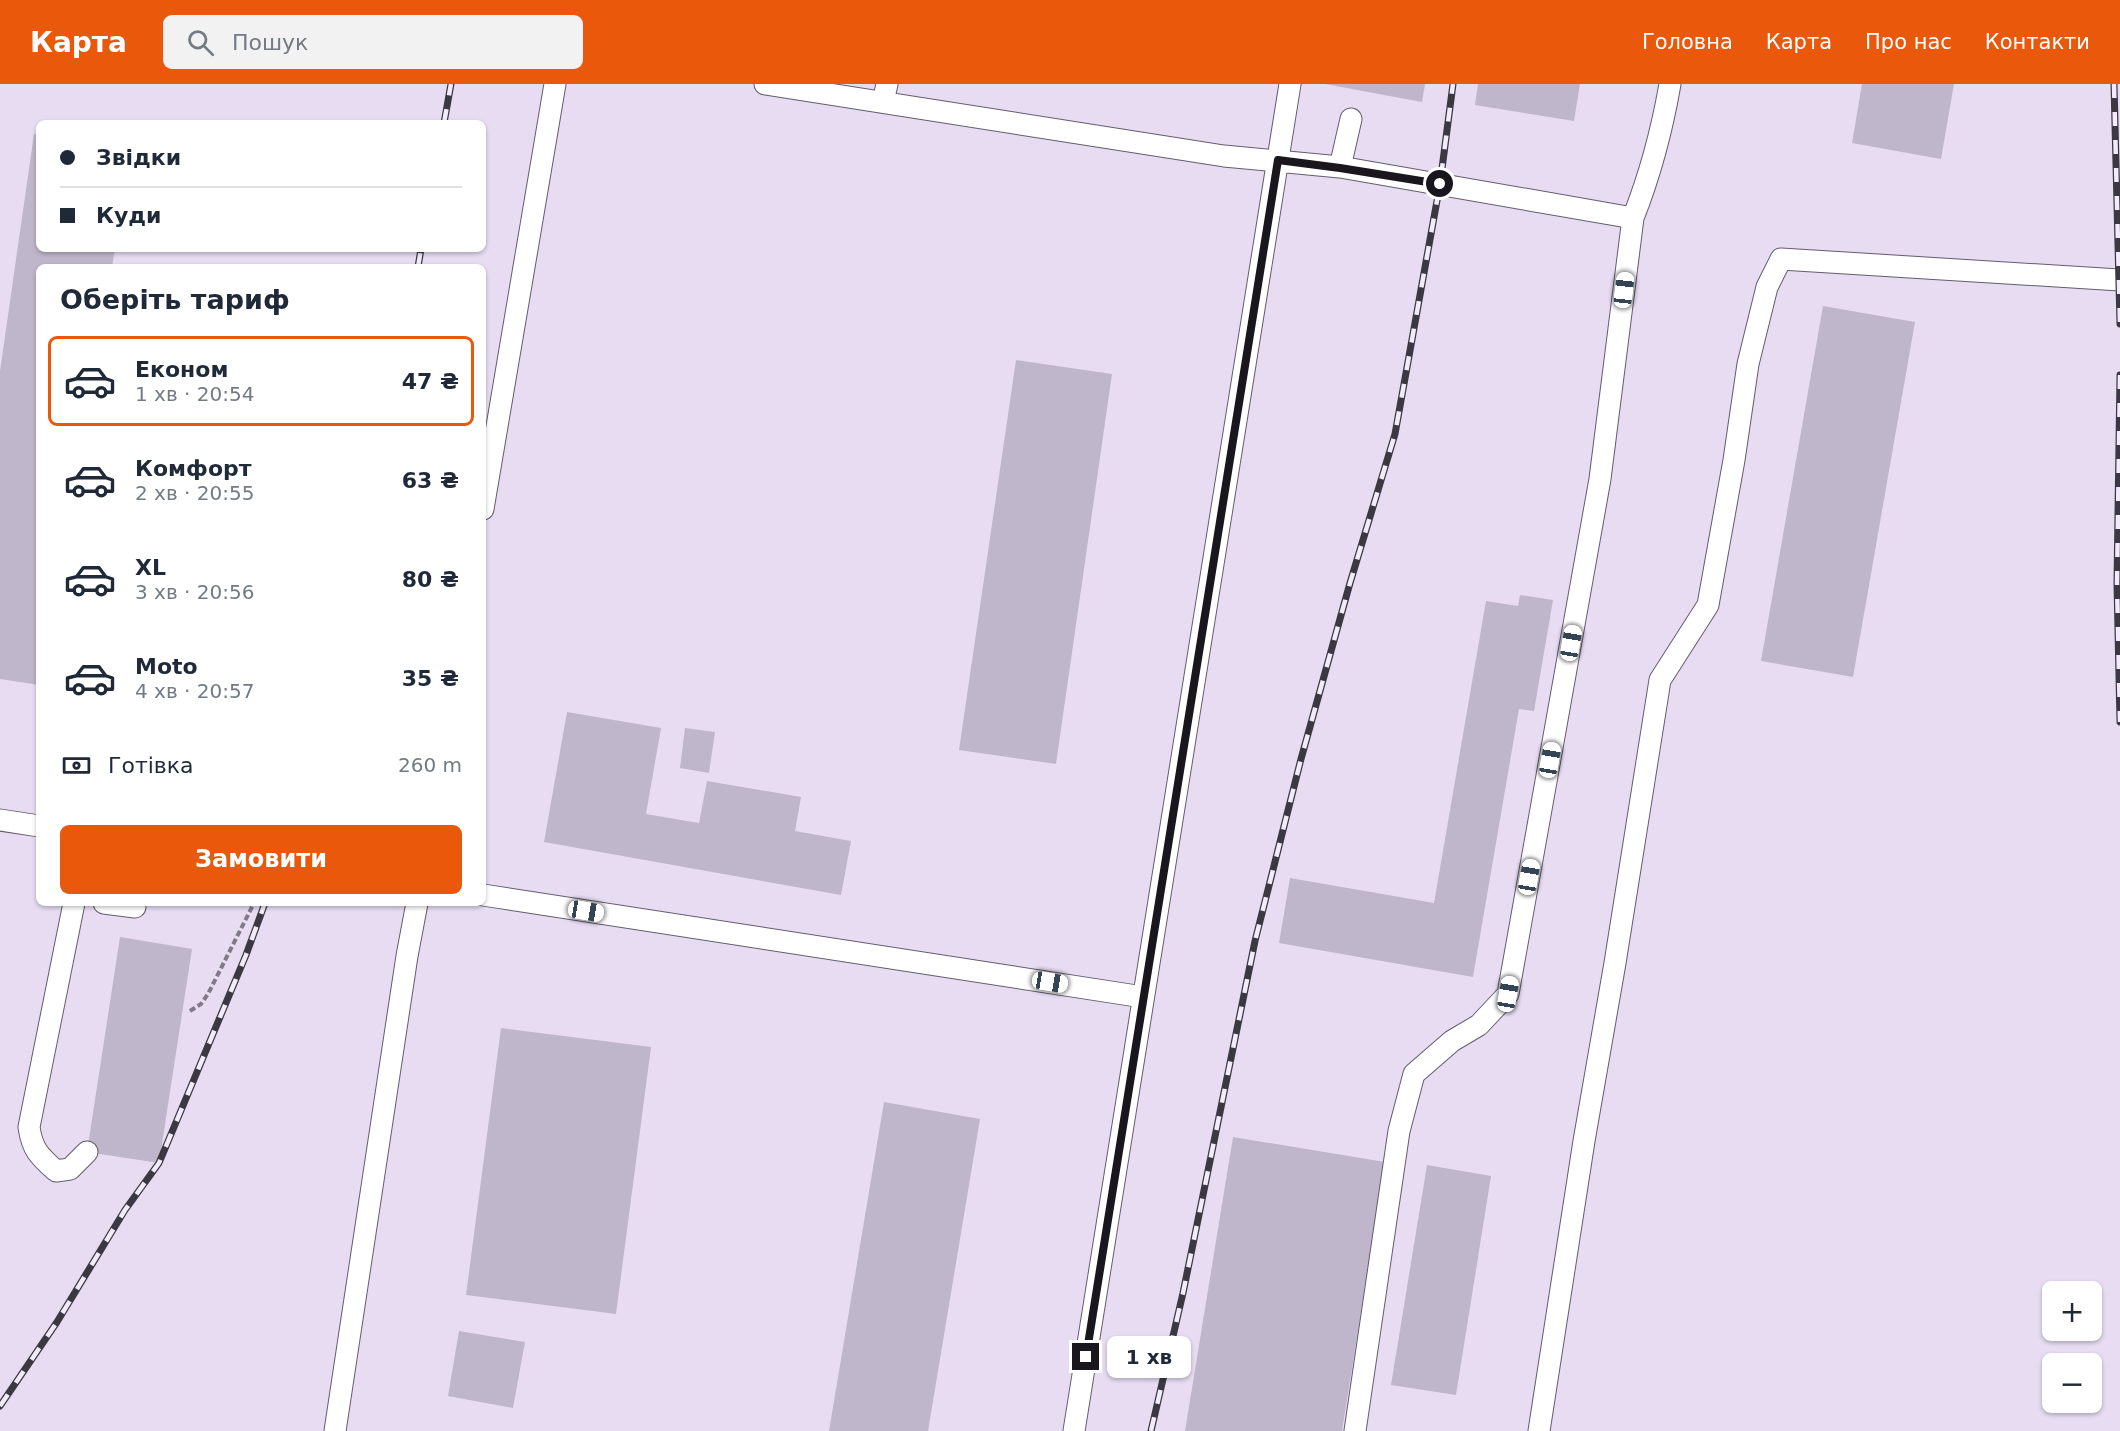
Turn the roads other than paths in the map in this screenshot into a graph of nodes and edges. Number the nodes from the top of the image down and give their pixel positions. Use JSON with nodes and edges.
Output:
{"nodes":[{"id":1,"x":555,"y":84,"type":"edge"},
{"id":2,"x":765,"y":84,"type":"edge"},
{"id":3,"x":1290,"y":84,"type":"edge"},
{"id":4,"x":1670,"y":84,"type":"edge"},
{"id":5,"x":885,"y":93,"type":"edge"},
{"id":6,"x":1351,"y":119,"type":"dead end"},
{"id":7,"x":1278,"y":160,"type":"junction"},
{"id":8,"x":1340,"y":168,"type":"junction"},
{"id":9,"x":1633,"y":218,"type":"junction"},
{"id":10,"x":2120,"y":280,"type":"edge"},
{"id":11,"x":486,"y":492,"type":"edge"},
{"id":12,"x":0,"y":820,"type":"edge"},
{"id":13,"x":36,"y":826,"type":"edge"},
{"id":14,"x":486,"y":895,"type":"edge"},
{"id":15,"x":73,"y":906,"type":"edge"},
{"id":16,"x":123,"y":906,"type":"edge"},
{"id":17,"x":416,"y":906,"type":"edge"},
{"id":18,"x":135,"y":908,"type":"dead end"},
{"id":19,"x":1143,"y":997,"type":"junction"},
{"id":20,"x":87,"y":1152,"type":"dead end"},
{"id":21,"x":335,"y":1431,"type":"edge"},
{"id":22,"x":1074,"y":1431,"type":"edge"},
{"id":23,"x":1355,"y":1431,"type":"edge"},
{"id":24,"x":1539,"y":1431,"type":"edge"}],
"edges":[{"from":1,"to":11,"type":"lane"},
{"from":2,"to":5,"type":"lane"},
{"from":3,"to":7,"type":"lane"},
{"from":4,"to":9,"type":"lane"},
{"from":5,"to":7,"type":"lane"},
{"from":6,"to":8,"type":"lane"},
{"from":7,"to":8,"type":"lane"},
{"from":7,"to":19,"type":"lane"},
{"from":8,"to":9,"type":"lane"},
{"from":9,"to":23,"type":"lane"},
{"from":10,"to":24,"type":"lane"},
{"from":12,"to":13,"type":"lane"},
{"from":14,"to":19,"type":"lane"},
{"from":15,"to":20,"type":"lane"},
{"from":16,"to":18,"type":"lane"},
{"from":17,"to":21,"type":"lane"},
{"from":19,"to":22,"type":"lane"}]}
